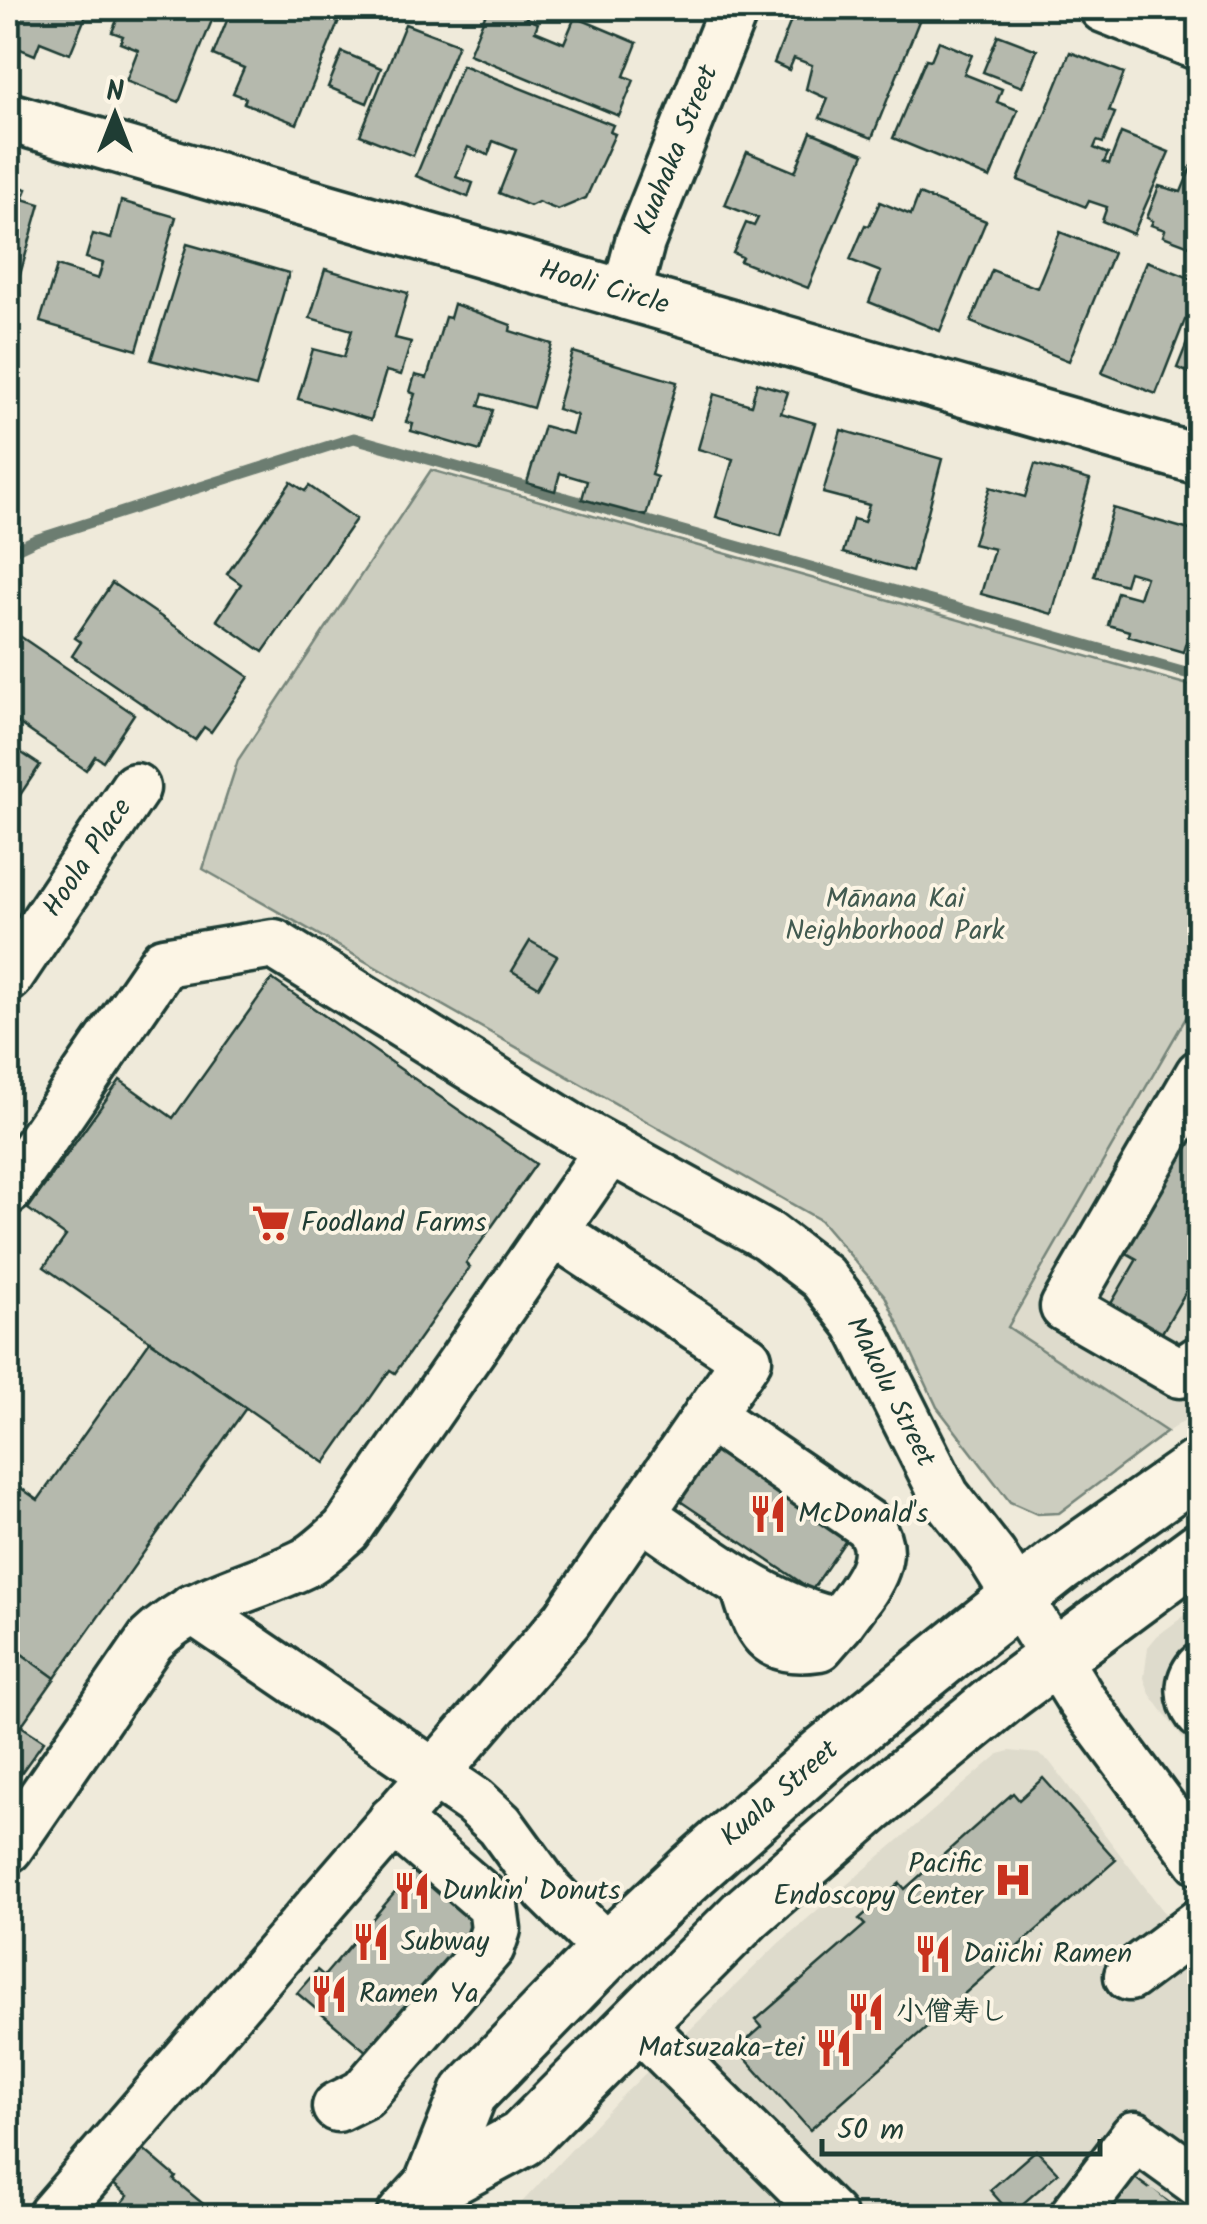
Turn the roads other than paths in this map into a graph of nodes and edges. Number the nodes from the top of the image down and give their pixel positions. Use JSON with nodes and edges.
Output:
{"nodes":[{"id":1,"x":734,"y":8,"type":"edge"},
{"id":2,"x":1104,"y":8,"type":"edge"},
{"id":3,"x":1200,"y":46,"type":"edge"},
{"id":4,"x":8,"y":116,"type":"edge"},
{"id":5,"x":626,"y":294,"type":"junction"},
{"id":6,"x":1200,"y":460,"type":"edge"},
{"id":7,"x":136,"y":788,"type":"dead end"},
{"id":8,"x":8,"y":976,"type":"edge"},
{"id":9,"x":1200,"y":1074,"type":"edge"},
{"id":10,"x":610,"y":1149,"type":"junction"},
{"id":11,"x":8,"y":1190,"type":"edge"},
{"id":12,"x":553,"y":1231,"type":"junction"},
{"id":13,"x":1200,"y":1360,"type":"edge"},
{"id":14,"x":708,"y":1414,"type":"junction"},
{"id":15,"x":1200,"y":1466,"type":"edge"},
{"id":16,"x":640,"y":1514,"type":"junction"},
{"id":17,"x":1200,"y":1550,"type":"edge"},
{"id":18,"x":1018,"y":1598,"type":"junction"},
{"id":19,"x":192,"y":1609,"type":"junction"},
{"id":20,"x":1055,"y":1657,"type":"junction"},
{"id":21,"x":1200,"y":1668,"type":"edge"},
{"id":22,"x":1200,"y":1714,"type":"edge"},
{"id":23,"x":433,"y":1774,"type":"junction"},
{"id":24,"x":393,"y":1820,"type":"junction"},
{"id":25,"x":8,"y":1848,"type":"edge"},
{"id":26,"x":1200,"y":1860,"type":"edge"},
{"id":27,"x":1200,"y":1923,"type":"edge"},
{"id":28,"x":608,"y":1950,"type":"junction"},
{"id":29,"x":1130,"y":1976,"type":"dead end"},
{"id":30,"x":636,"y":2022,"type":"junction"},
{"id":31,"x":338,"y":2106,"type":"dead end"},
{"id":32,"x":1169,"y":2178,"type":"edge"},
{"id":33,"x":418,"y":2202,"type":"edge"},
{"id":34,"x":52,"y":2216,"type":"edge"},
{"id":35,"x":831,"y":2216,"type":"edge"},
{"id":36,"x":1074,"y":2216,"type":"edge"}],
"edges":[{"from":1,"to":5,"type":"street","name":"Kuahaka Street"},
{"from":2,"to":3,"type":"street"},
{"from":4,"to":5,"type":"street","name":"Hooli Circle"},
{"from":5,"to":6,"type":"street","name":"Hooli Circle"},
{"from":7,"to":8,"type":"street","name":"Hoola Place"},
{"from":9,"to":13,"type":"street"},
{"from":10,"to":11,"type":"street","name":"Makolu Street"},
{"from":10,"to":12,"type":"street"},
{"from":10,"to":18,"type":"street","name":"Makolu Street"},
{"from":12,"to":14,"type":"street"},
{"from":12,"to":19,"type":"street"},
{"from":14,"to":16,"type":"street"},
{"from":14,"to":16,"type":"street"},
{"from":15,"to":18,"type":"main road","name":"Kuala Street"},
{"from":16,"to":23,"type":"street"},
{"from":17,"to":20,"type":"main road","name":"Kuala Street"},
{"from":18,"to":20,"type":"street","name":"Makolu Street"},
{"from":18,"to":28,"type":"main road","name":"Kuala Street"},
{"from":19,"to":23,"type":"street"},
{"from":19,"to":25,"type":"street"},
{"from":20,"to":26,"type":"street","name":"Makolu Street"},
{"from":20,"to":30,"type":"main road","name":"Kuala Street"},
{"from":21,"to":22,"type":"street"},
{"from":23,"to":24,"type":"street"},
{"from":23,"to":28,"type":"street"},
{"from":24,"to":31,"type":"street"},
{"from":24,"to":34,"type":"street"},
{"from":27,"to":29,"type":"street"},
{"from":28,"to":33,"type":"main road","name":"Kuala Street"},
{"from":30,"to":33,"type":"main road","name":"Kuala Street"},
{"from":30,"to":35,"type":"street"},
{"from":32,"to":36,"type":"street"}]}
